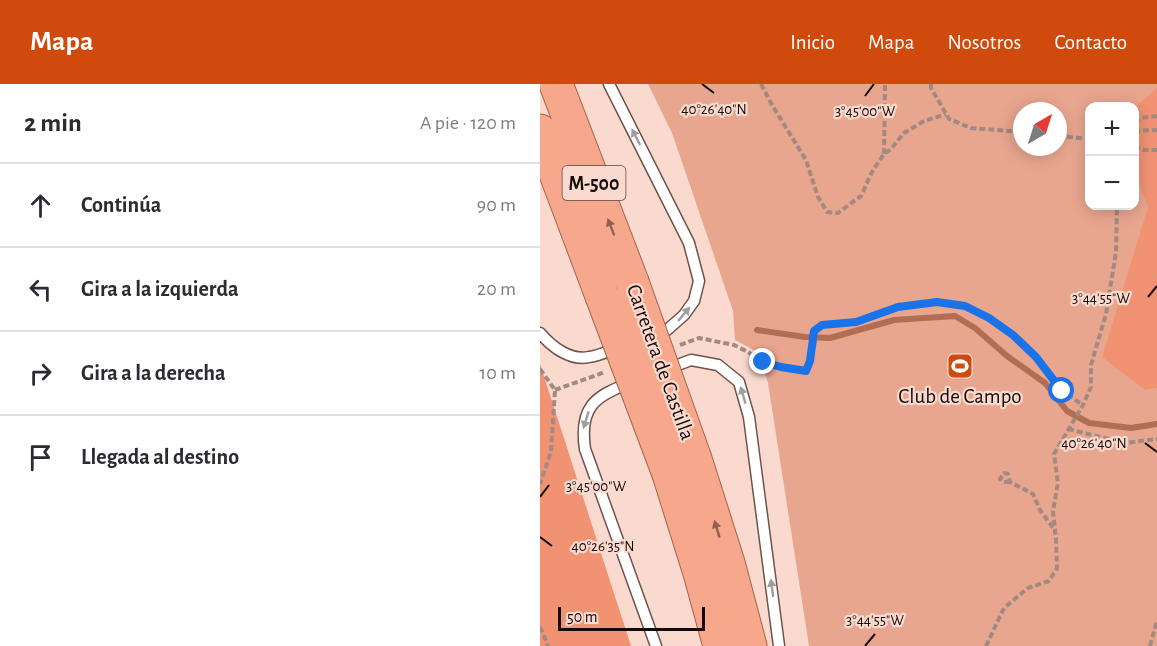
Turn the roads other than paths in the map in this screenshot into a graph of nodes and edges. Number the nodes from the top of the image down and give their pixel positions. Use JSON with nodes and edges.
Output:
{"nodes":[{"id":1,"x":556,"y":84,"type":"edge"},
{"id":2,"x":609,"y":84,"type":"edge"},
{"id":3,"x":540,"y":131,"type":"edge"},
{"id":4,"x":540,"y":333,"type":"edge"},
{"id":5,"x":682,"y":466,"type":"junction"},
{"id":6,"x":656,"y":646,"type":"edge"},
{"id":7,"x":720,"y":646,"type":"edge"},
{"id":8,"x":750,"y":646,"type":"edge"},
{"id":9,"x":779,"y":646,"type":"edge"}],
"edges":[{"from":5,"to":1,"type":"highway","name":"Carretera de Castilla","number":"M-500","one_way":true,"bridge":true},
{"from":4,"to":2,"type":"lane","number":"M-500","one_way":true},
{"from":3,"to":5,"type":"highway","name":"Carretera de Castilla","number":"M-500","bridge":true},
{"from":5,"to":7,"type":"highway","name":"Carretera de Castilla","number":"M-500"},
{"from":8,"to":5,"type":"highway","name":"Carretera de Castilla","number":"M-500","one_way":true},
{"from":9,"to":6,"type":"lane","one_way":true}]}
